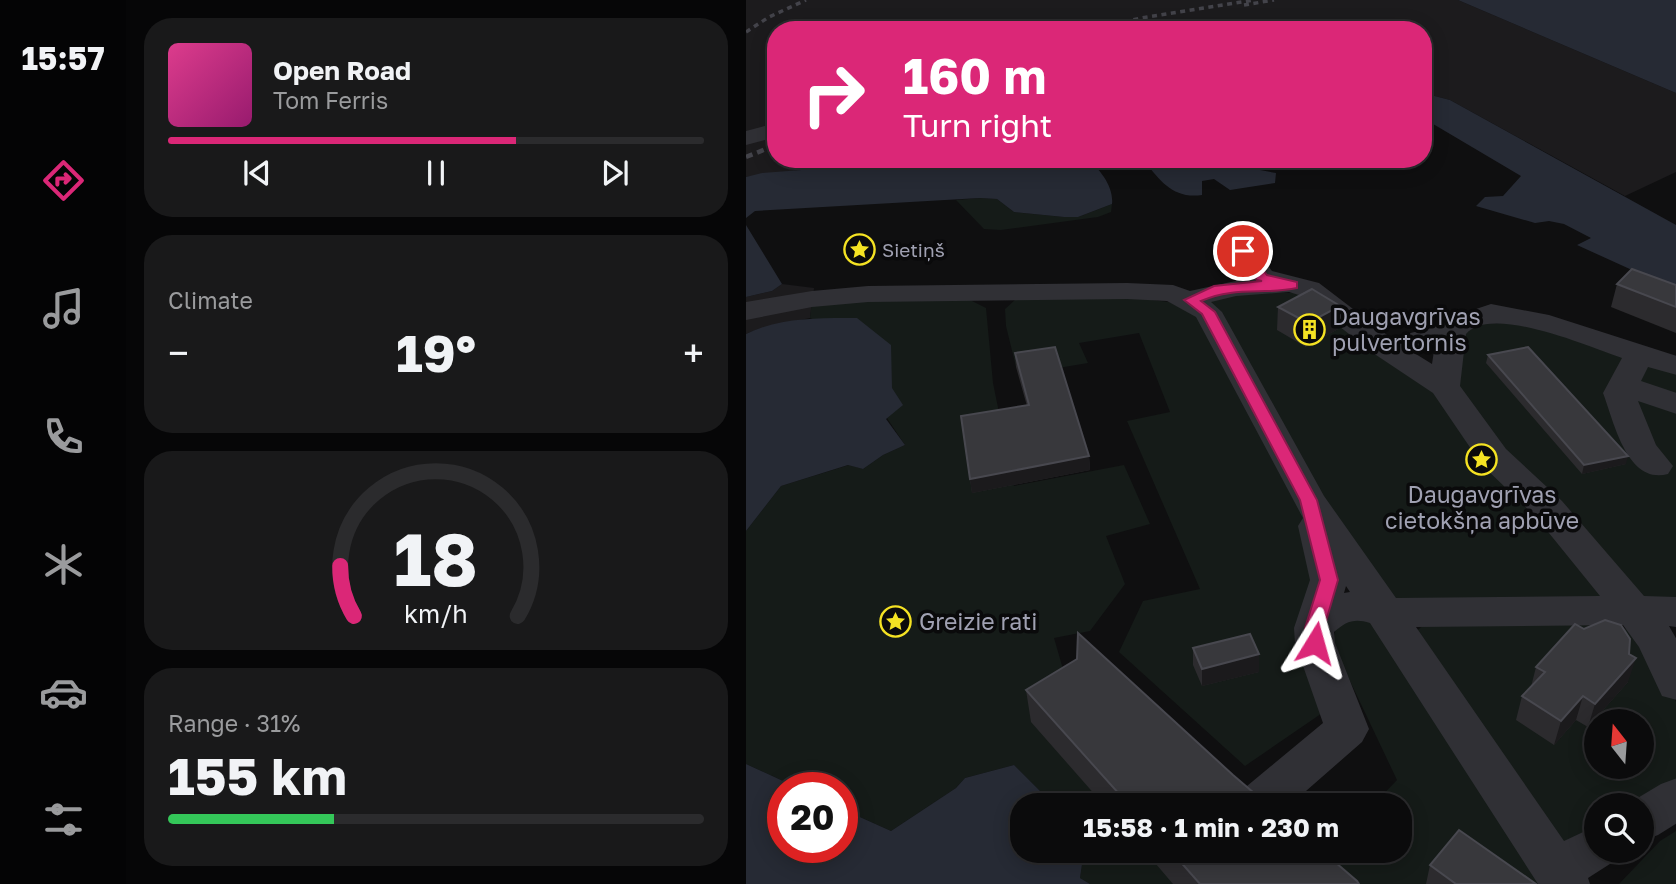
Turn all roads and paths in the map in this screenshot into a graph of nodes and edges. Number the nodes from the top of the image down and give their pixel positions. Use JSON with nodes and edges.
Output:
{"nodes":[{"id":1,"x":767,"y":132,"type":"edge"},
{"id":2,"x":746,"y":138,"type":"edge"},
{"id":3,"x":1243,"y":251,"type":"dead end"},
{"id":4,"x":1292,"y":285,"type":"junction"},
{"id":5,"x":1191,"y":300,"type":"junction"},
{"id":6,"x":746,"y":311,"type":"edge"},
{"id":7,"x":1451,"y":333,"type":"junction"},
{"id":8,"x":1387,"y":349,"type":"junction"},
{"id":9,"x":1640,"y":353,"type":"junction"},
{"id":10,"x":1676,"y":366,"type":"edge"},
{"id":11,"x":1623,"y":385,"type":"junction"},
{"id":12,"x":1444,"y":386,"type":"junction"},
{"id":13,"x":1676,"y":404,"type":"edge"},
{"id":14,"x":1656,"y":466,"type":"dead end"},
{"id":15,"x":1309,"y":500,"type":"junction"},
{"id":16,"x":1633,"y":610,"type":"junction"},
{"id":17,"x":1676,"y":612,"type":"edge"},
{"id":18,"x":1385,"y":613,"type":"junction"},
{"id":19,"x":1314,"y":628,"type":"junction"},
{"id":20,"x":1676,"y":684,"type":"edge"},
{"id":21,"x":1271,"y":793,"type":"edge"},
{"id":22,"x":1676,"y":799,"type":"edge"},
{"id":23,"x":1654,"y":813,"type":"edge"},
{"id":24,"x":1573,"y":867,"type":"edge"}],
"edges":[{"from":1,"to":2,"type":"lane"},
{"from":3,"to":4,"type":"lane"},
{"from":4,"to":5,"type":"lane"},
{"from":4,"to":8,"type":"lane"},
{"from":5,"to":6,"type":"lane"},
{"from":5,"to":15,"type":"lane"},
{"from":7,"to":8,"type":"lane"},
{"from":7,"to":9,"type":"lane"},
{"from":7,"to":12,"type":"lane"},
{"from":8,"to":12,"type":"lane"},
{"from":9,"to":10,"type":"lane"},
{"from":9,"to":11,"type":"lane"},
{"from":11,"to":13,"type":"lane"},
{"from":11,"to":14,"type":"lane"},
{"from":12,"to":16,"type":"lane"},
{"from":15,"to":18,"type":"lane"},
{"from":15,"to":19,"type":"lane"},
{"from":16,"to":17,"type":"lane"},
{"from":16,"to":18,"type":"lane"},
{"from":16,"to":20,"type":"lane"},
{"from":18,"to":19,"type":"lane"},
{"from":18,"to":24,"type":"lane"},
{"from":19,"to":21,"type":"lane"},
{"from":22,"to":23,"type":"lane"}]}
